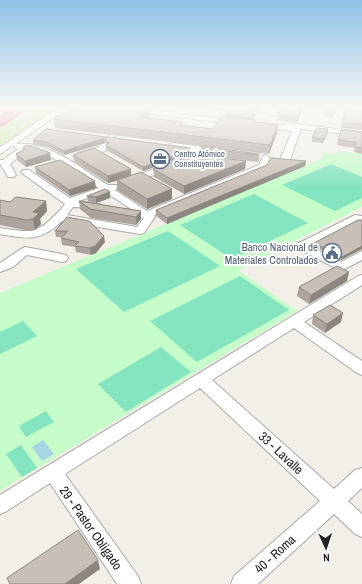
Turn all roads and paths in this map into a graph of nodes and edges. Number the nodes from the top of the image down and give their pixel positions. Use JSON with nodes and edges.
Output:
{"nodes":[{"id":1,"x":24,"y":134,"type":"edge"},
{"id":2,"x":293,"y":134,"type":"edge"},
{"id":3,"x":20,"y":137,"type":"junction"},
{"id":4,"x":112,"y":138,"type":"edge"},
{"id":5,"x":167,"y":145,"type":"edge"},
{"id":6,"x":22,"y":146,"type":"junction"},
{"id":7,"x":198,"y":149,"type":"junction"},
{"id":8,"x":96,"y":150,"type":"junction"},
{"id":9,"x":0,"y":152,"type":"edge"},
{"id":10,"x":228,"y":153,"type":"edge"},
{"id":11,"x":110,"y":158,"type":"edge"},
{"id":12,"x":193,"y":158,"type":"edge"},
{"id":13,"x":64,"y":160,"type":"junction"},
{"id":14,"x":3,"y":163,"type":"edge"},
{"id":15,"x":179,"y":163,"type":"edge"},
{"id":16,"x":239,"y":164,"type":"edge"},
{"id":17,"x":263,"y":167,"type":"junction"},
{"id":18,"x":130,"y":169,"type":"edge"},
{"id":19,"x":12,"y":175,"type":"dead end"},
{"id":20,"x":143,"y":176,"type":"junction"},
{"id":21,"x":156,"y":184,"type":"edge"},
{"id":22,"x":107,"y":189,"type":"junction"},
{"id":23,"x":70,"y":203,"type":"junction"},
{"id":24,"x":146,"y":215,"type":"junction"},
{"id":25,"x":59,"y":217,"type":"junction"},
{"id":26,"x":362,"y":219,"type":"edge"},
{"id":27,"x":0,"y":230,"type":"edge"},
{"id":28,"x":362,"y":255,"type":"edge"},
{"id":29,"x":62,"y":258,"type":"dead end"},
{"id":30,"x":0,"y":268,"type":"edge"},
{"id":31,"x":362,"y":279,"type":"edge"},
{"id":32,"x":294,"y":322,"type":"junction"},
{"id":33,"x":362,"y":369,"type":"edge"},
{"id":34,"x":200,"y":379,"type":"junction"},
{"id":35,"x":52,"y":472,"type":"junction"},
{"id":36,"x":362,"y":476,"type":"edge"},
{"id":37,"x":333,"y":501,"type":"junction"},
{"id":38,"x":0,"y":504,"type":"edge"},
{"id":39,"x":362,"y":527,"type":"edge"},
{"id":40,"x":130,"y":584,"type":"edge"},
{"id":41,"x":242,"y":584,"type":"edge"}],
"edges":[{"from":1,"to":3,"type":"street"},
{"from":2,"to":17,"type":"street"},
{"from":3,"to":6,"type":"street"},
{"from":3,"to":9,"type":"street"},
{"from":4,"to":8,"type":"street"},
{"from":5,"to":7,"type":"street"},
{"from":6,"to":9,"type":"street"},
{"from":6,"to":13,"type":"street"},
{"from":6,"to":14,"type":"street"},
{"from":7,"to":10,"type":"street"},
{"from":7,"to":12,"type":"street"},
{"from":8,"to":11,"type":"street"},
{"from":8,"to":13,"type":"street"},
{"from":13,"to":22,"type":"street"},
{"from":13,"to":23,"type":"street"},
{"from":14,"to":19,"type":"street"},
{"from":15,"to":20,"type":"street"},
{"from":16,"to":17,"type":"street"},
{"from":17,"to":24,"type":"street"},
{"from":18,"to":20,"type":"street"},
{"from":20,"to":21,"type":"street"},
{"from":20,"to":22,"type":"street"},
{"from":22,"to":23,"type":"street"},
{"from":22,"to":24,"type":"street"},
{"from":23,"to":24,"type":"street"},
{"from":23,"to":25,"type":"street"},
{"from":24,"to":25,"type":"street"},
{"from":25,"to":27,"type":"street"},
{"from":26,"to":28,"type":"street"},
{"from":29,"to":30,"type":"street"},
{"from":31,"to":32,"type":"street"},
{"from":32,"to":33,"type":"street"},
{"from":32,"to":34,"type":"street"},
{"from":34,"to":35,"type":"street"},
{"from":34,"to":37,"type":"street","name":"33 - Lavalle"},
{"from":35,"to":38,"type":"street"},
{"from":35,"to":40,"type":"street","name":"29 - Pastor Obligado"},
{"from":36,"to":37,"type":"street","name":"40 - Roma"},
{"from":37,"to":39,"type":"street","name":"33 - Lavalle"},
{"from":37,"to":41,"type":"street","name":"40 - Roma"}]}
